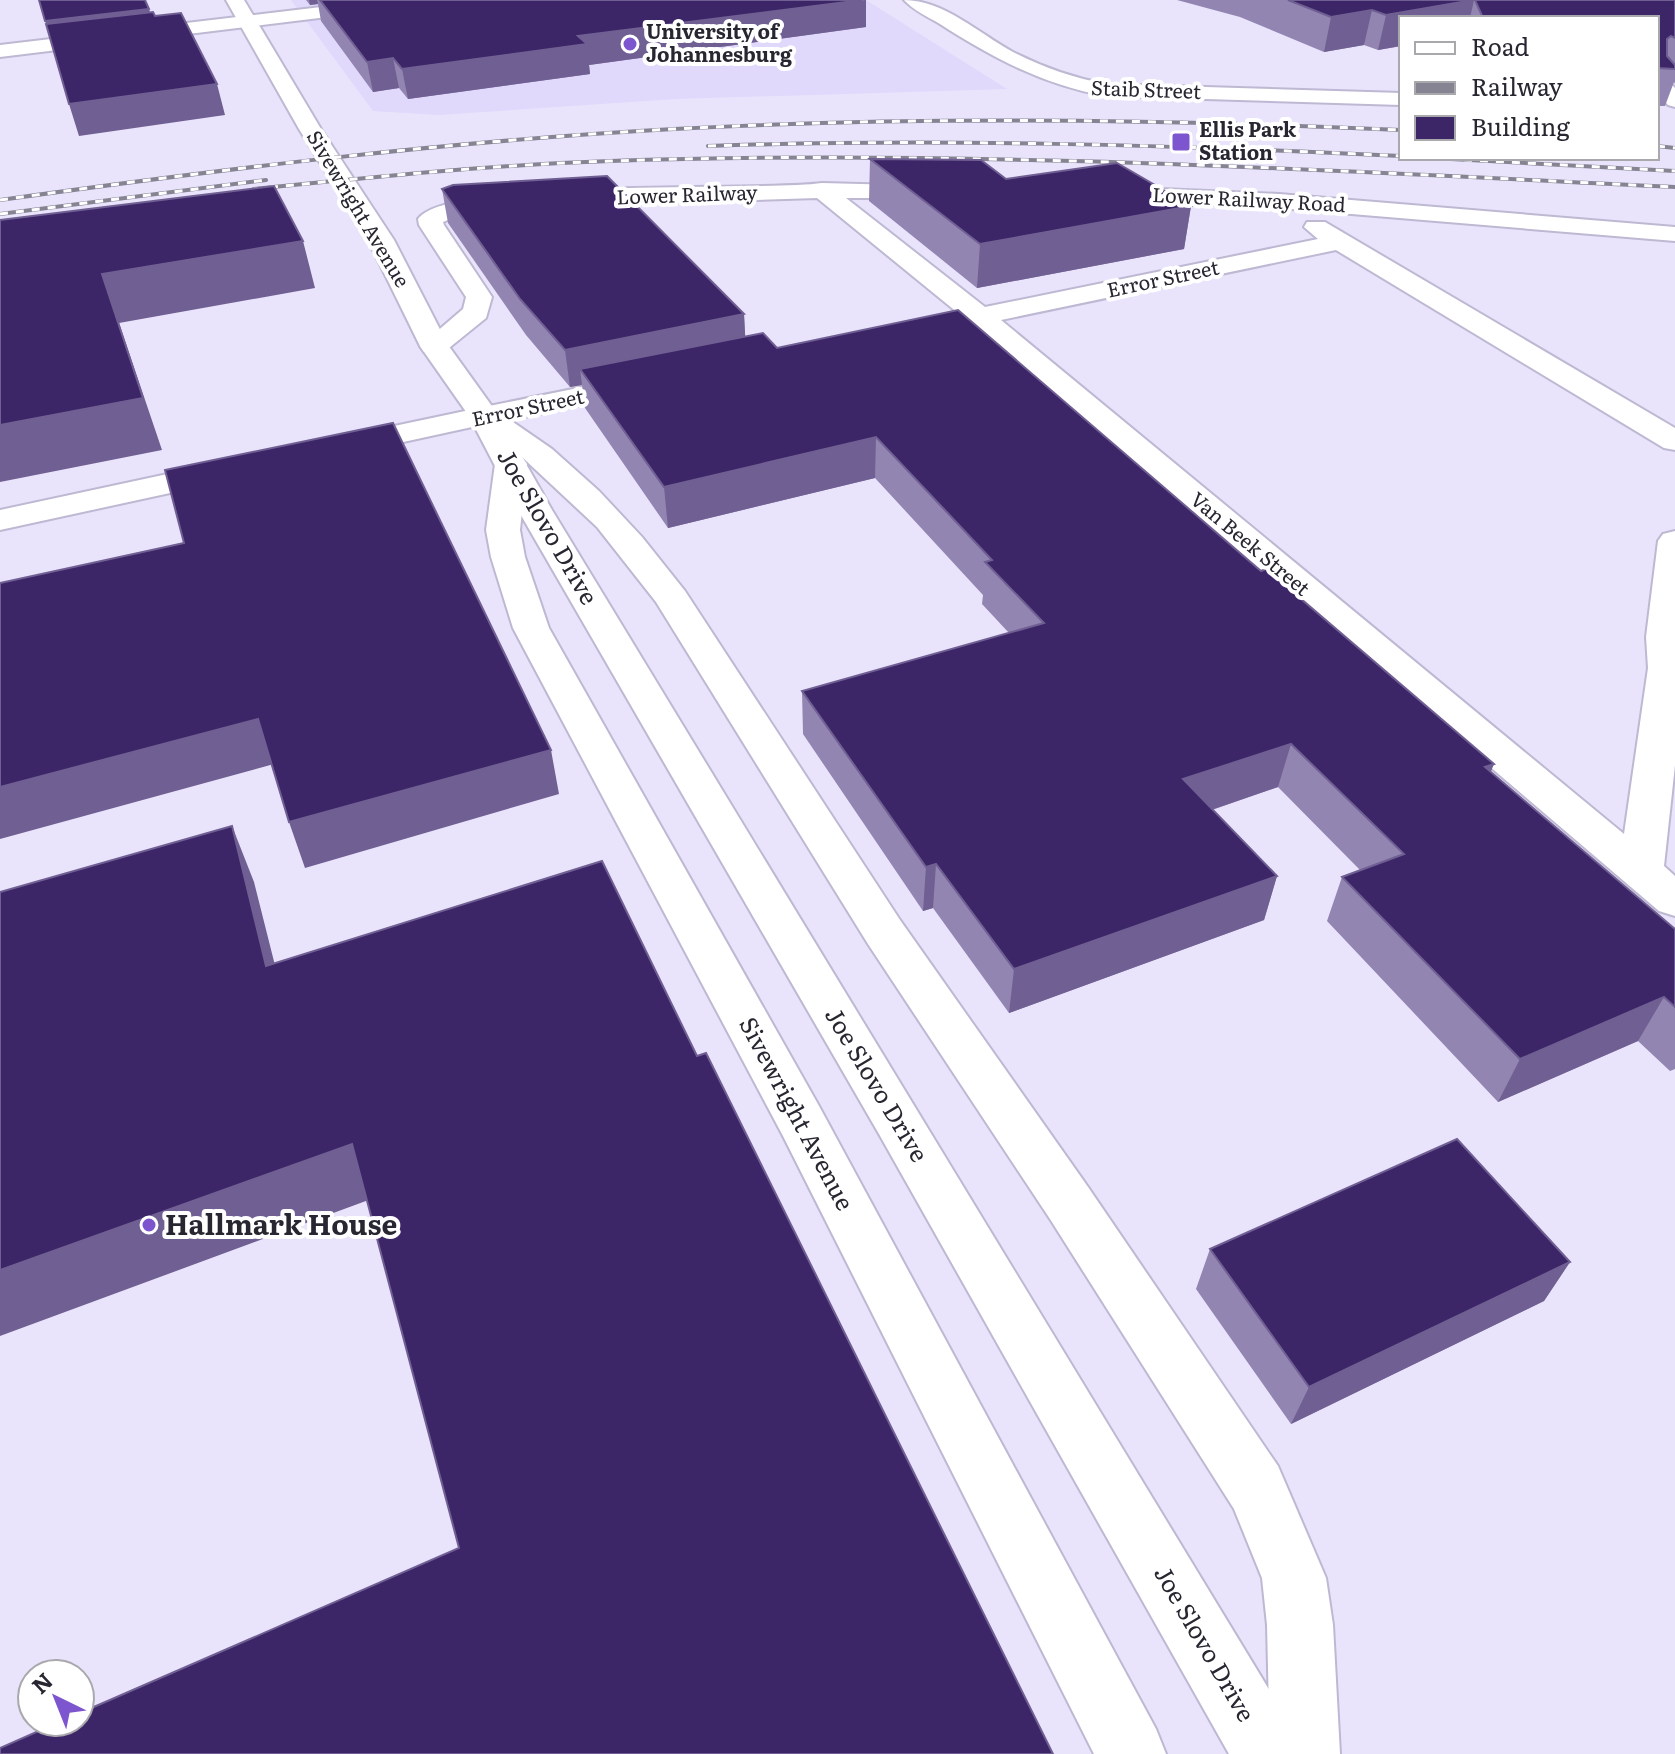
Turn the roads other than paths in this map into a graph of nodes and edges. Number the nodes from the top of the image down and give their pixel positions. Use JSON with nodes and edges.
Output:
{"nodes":[{"id":1,"x":235,"y":0,"type":"edge"},
{"id":2,"x":425,"y":0,"type":"edge"},
{"id":3,"x":913,"y":0,"type":"edge"},
{"id":4,"x":248,"y":22,"type":"junction"},
{"id":5,"x":0,"y":51,"type":"edge"},
{"id":6,"x":1659,"y":85,"type":"edge"},
{"id":7,"x":1399,"y":99,"type":"edge"},
{"id":8,"x":1672,"y":113,"type":"edge"},
{"id":9,"x":822,"y":190,"type":"junction"},
{"id":10,"x":954,"y":191,"type":"edge"},
{"id":11,"x":1092,"y":193,"type":"edge"},
{"id":12,"x":1279,"y":201,"type":"junction"},
{"id":13,"x":1675,"y":234,"type":"edge"},
{"id":14,"x":1338,"y":242,"type":"junction"},
{"id":15,"x":979,"y":316,"type":"junction"},
{"id":16,"x":933,"y":326,"type":"edge"},
{"id":17,"x":434,"y":346,"type":"junction"},
{"id":18,"x":670,"y":379,"type":"edge"},
{"id":19,"x":484,"y":416,"type":"junction"},
{"id":20,"x":1675,"y":441,"type":"edge"},
{"id":21,"x":312,"y":453,"type":"edge"},
{"id":22,"x":511,"y":464,"type":"junction"},
{"id":23,"x":250,"y":466,"type":"edge"},
{"id":24,"x":0,"y":520,"type":"edge"},
{"id":25,"x":1675,"y":541,"type":"edge"},
{"id":26,"x":1641,"y":872,"type":"junction"},
{"id":27,"x":1675,"y":900,"type":"edge"},
{"id":28,"x":1131,"y":1754,"type":"edge"},
{"id":29,"x":1268,"y":1754,"type":"edge"},
{"id":30,"x":1305,"y":1754,"type":"edge"}],
"edges":[{"from":1,"to":4,"type":"street","name":"Sivewright Avenue"},
{"from":2,"to":4,"type":"street"},
{"from":3,"to":7,"type":"street","name":"Staib Street"},
{"from":4,"to":5,"type":"street"},
{"from":4,"to":17,"type":"street","name":"Sivewright Avenue"},
{"from":6,"to":8,"type":"street"},
{"from":9,"to":10,"type":"street"},
{"from":9,"to":15,"type":"street","name":"Van Beek Street"},
{"from":9,"to":17,"type":"street","name":"Lower Railway"},
{"from":11,"to":12,"type":"street","name":"Lower Railway Road"},
{"from":12,"to":13,"type":"street","name":"Lower Railway Road"},
{"from":12,"to":14,"type":"street"},
{"from":14,"to":15,"type":"street","name":"Error Street"},
{"from":14,"to":20,"type":"street"},
{"from":15,"to":16,"type":"street","name":"Error Street"},
{"from":15,"to":26,"type":"street","name":"Van Beek Street"},
{"from":17,"to":19,"type":"street","name":"Sivewright Avenue"},
{"from":18,"to":19,"type":"street","name":"Error Street"},
{"from":19,"to":21,"type":"street","name":"Error Street"},
{"from":19,"to":22,"type":"street","name":"Joe Slovo Drive"},
{"from":19,"to":30,"type":"street"},
{"from":22,"to":28,"type":"street","name":"Sivewright Avenue"},
{"from":22,"to":29,"type":"street","name":"Joe Slovo Drive"},
{"from":23,"to":24,"type":"street"},
{"from":25,"to":26,"type":"street"},
{"from":26,"to":27,"type":"street","name":"Van Beek Street"}]}
